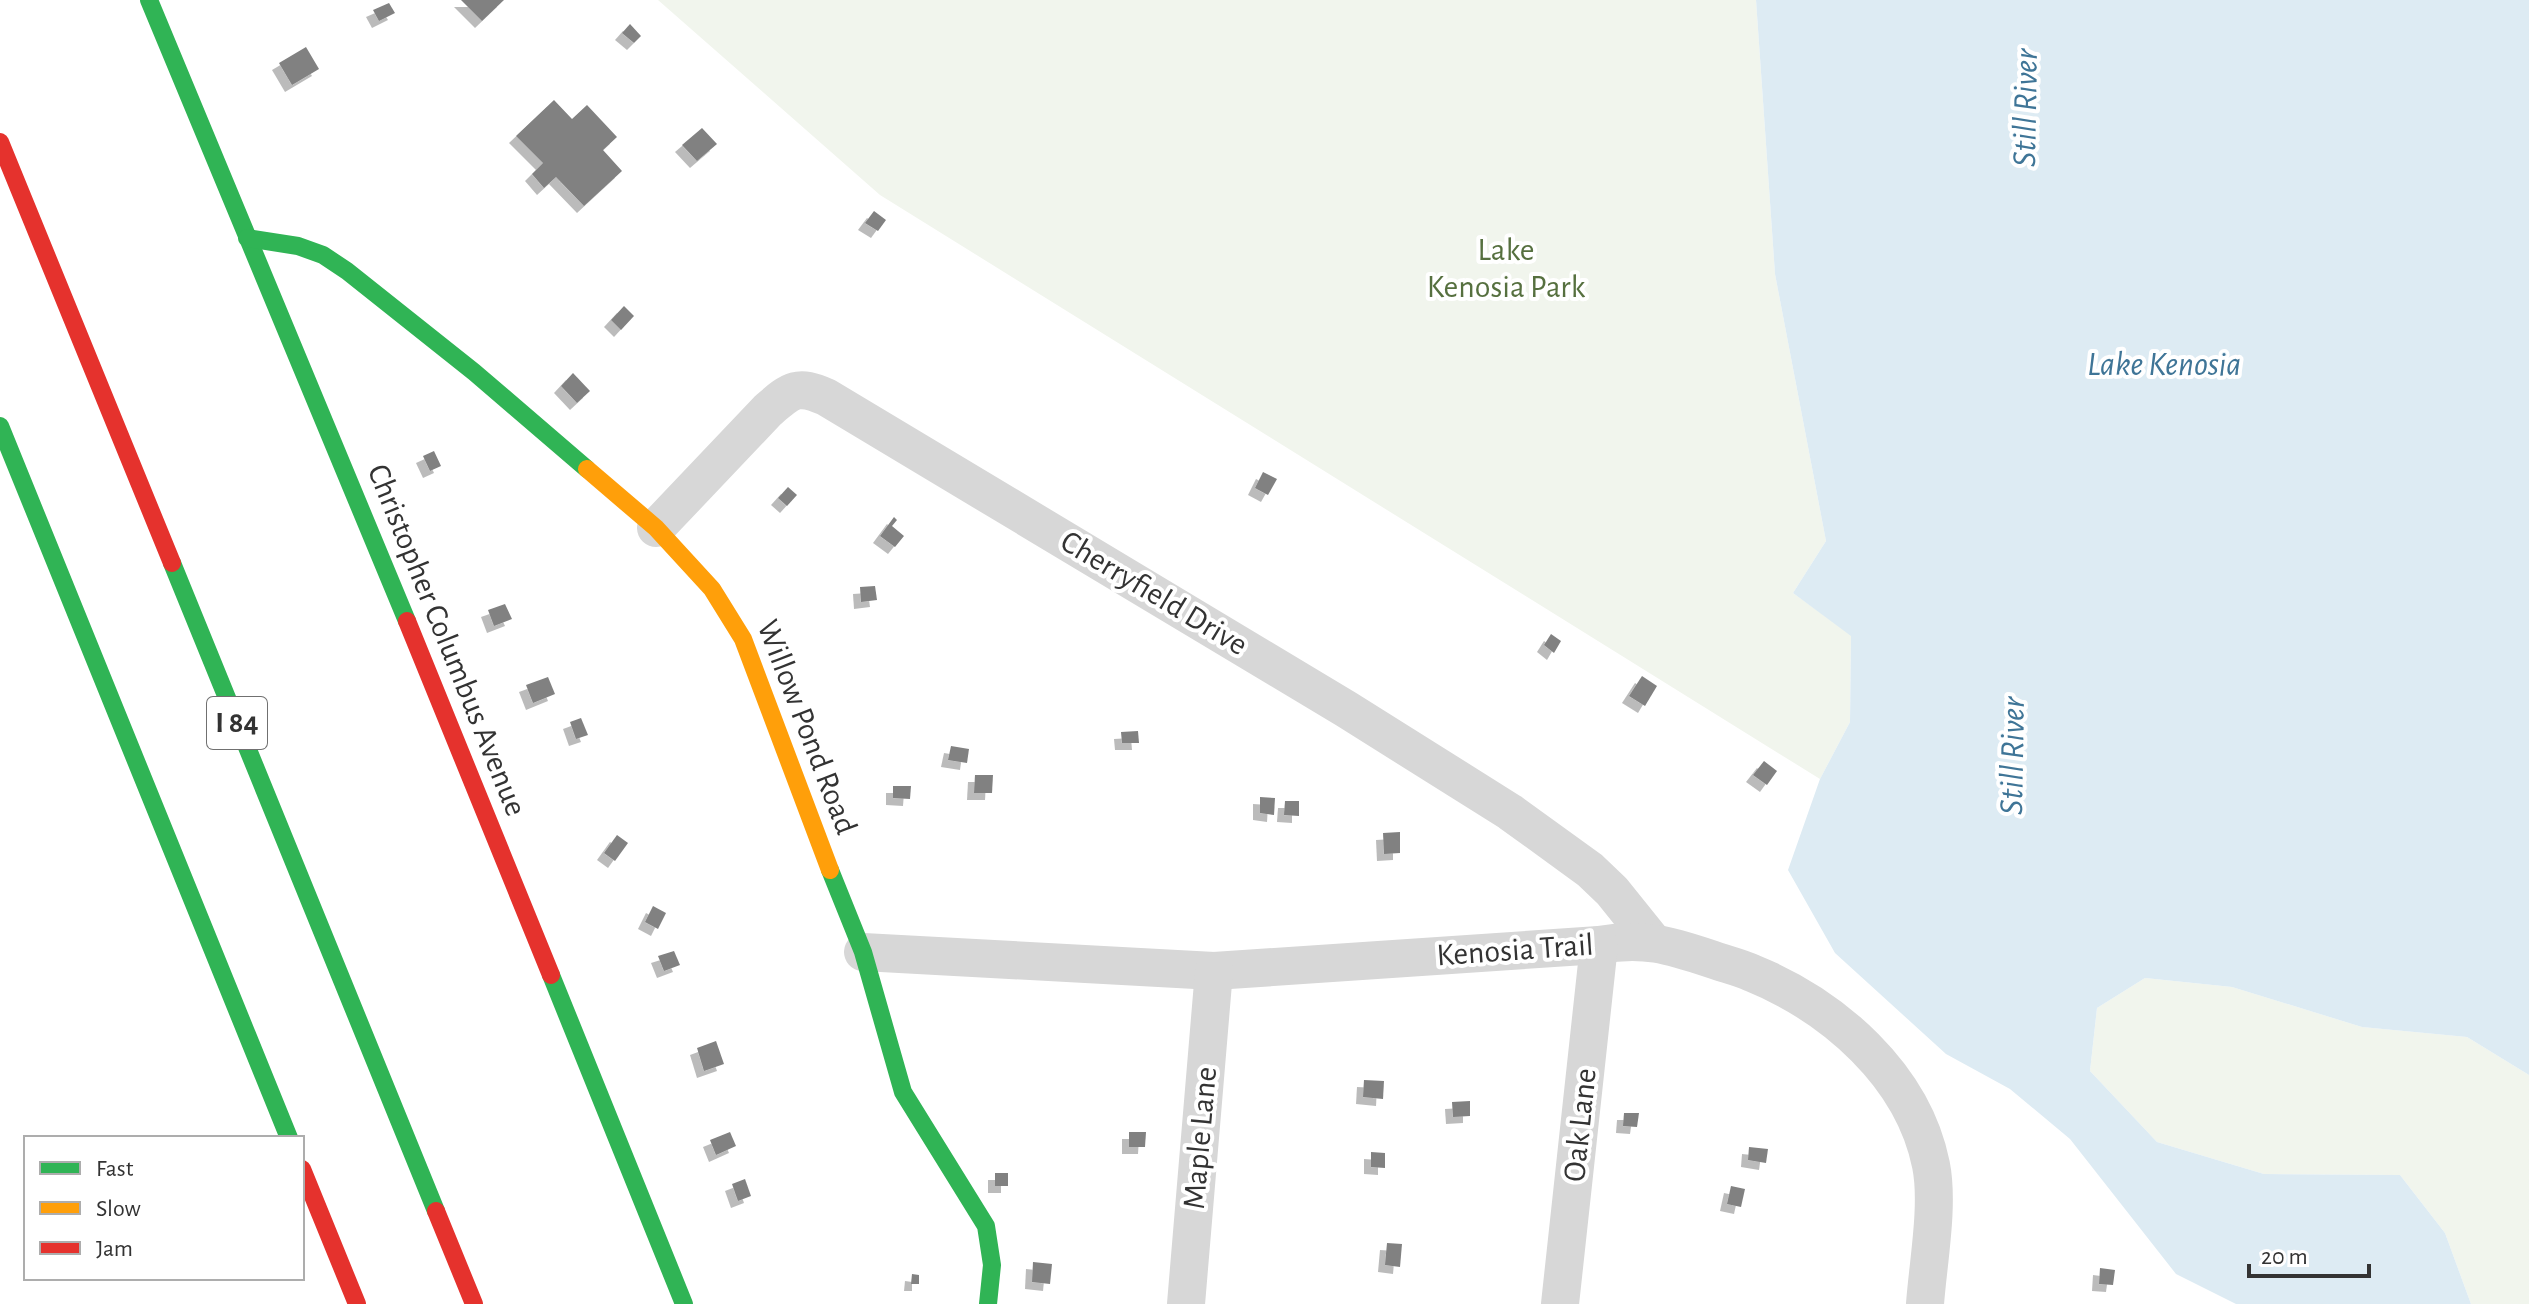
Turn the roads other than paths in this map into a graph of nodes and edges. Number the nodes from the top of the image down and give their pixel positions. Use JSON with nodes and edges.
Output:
{"nodes":[{"id":1,"x":149,"y":0,"type":"edge"},
{"id":2,"x":0,"y":142,"type":"edge"},
{"id":3,"x":247,"y":238,"type":"junction"},
{"id":4,"x":0,"y":426,"type":"edge"},
{"id":5,"x":656,"y":528,"type":"junction"},
{"id":6,"x":1653,"y":942,"type":"junction"},
{"id":7,"x":1599,"y":945,"type":"junction"},
{"id":8,"x":863,"y":952,"type":"junction"},
{"id":9,"x":1214,"y":971,"type":"junction"},
{"id":10,"x":288,"y":1136,"type":"edge"},
{"id":11,"x":304,"y":1174,"type":"edge"},
{"id":12,"x":357,"y":1304,"type":"edge"},
{"id":13,"x":474,"y":1304,"type":"edge"},
{"id":14,"x":684,"y":1304,"type":"edge"},
{"id":15,"x":988,"y":1304,"type":"edge"},
{"id":16,"x":1186,"y":1304,"type":"edge"},
{"id":17,"x":1560,"y":1304,"type":"edge"},
{"id":18,"x":1925,"y":1304,"type":"edge"}],
"edges":[{"from":1,"to":3,"type":"main road","name":"Christopher Columbus Avenue"},
{"from":2,"to":13,"type":"main road","number":"I 84"},
{"from":3,"to":5,"type":"main road","name":"Willow Pond Road"},
{"from":3,"to":14,"type":"main road","name":"Christopher Columbus Avenue"},
{"from":4,"to":10,"type":"main road"},
{"from":5,"to":6,"type":"street","name":"Cherryfield Drive"},
{"from":5,"to":8,"type":"main road","name":"Willow Pond Road"},
{"from":6,"to":7,"type":"street","name":"Kenosia Trail"},
{"from":6,"to":18,"type":"street","name":"Kenosia Trail"},
{"from":7,"to":9,"type":"street","name":"Kenosia Trail"},
{"from":7,"to":17,"type":"street","name":"Oak Lane"},
{"from":8,"to":9,"type":"street","name":"Kenosia Trail"},
{"from":8,"to":15,"type":"main road","name":"Willow Pond Road"},
{"from":9,"to":16,"type":"street","name":"Maple Lane"},
{"from":11,"to":12,"type":"main road"}]}
